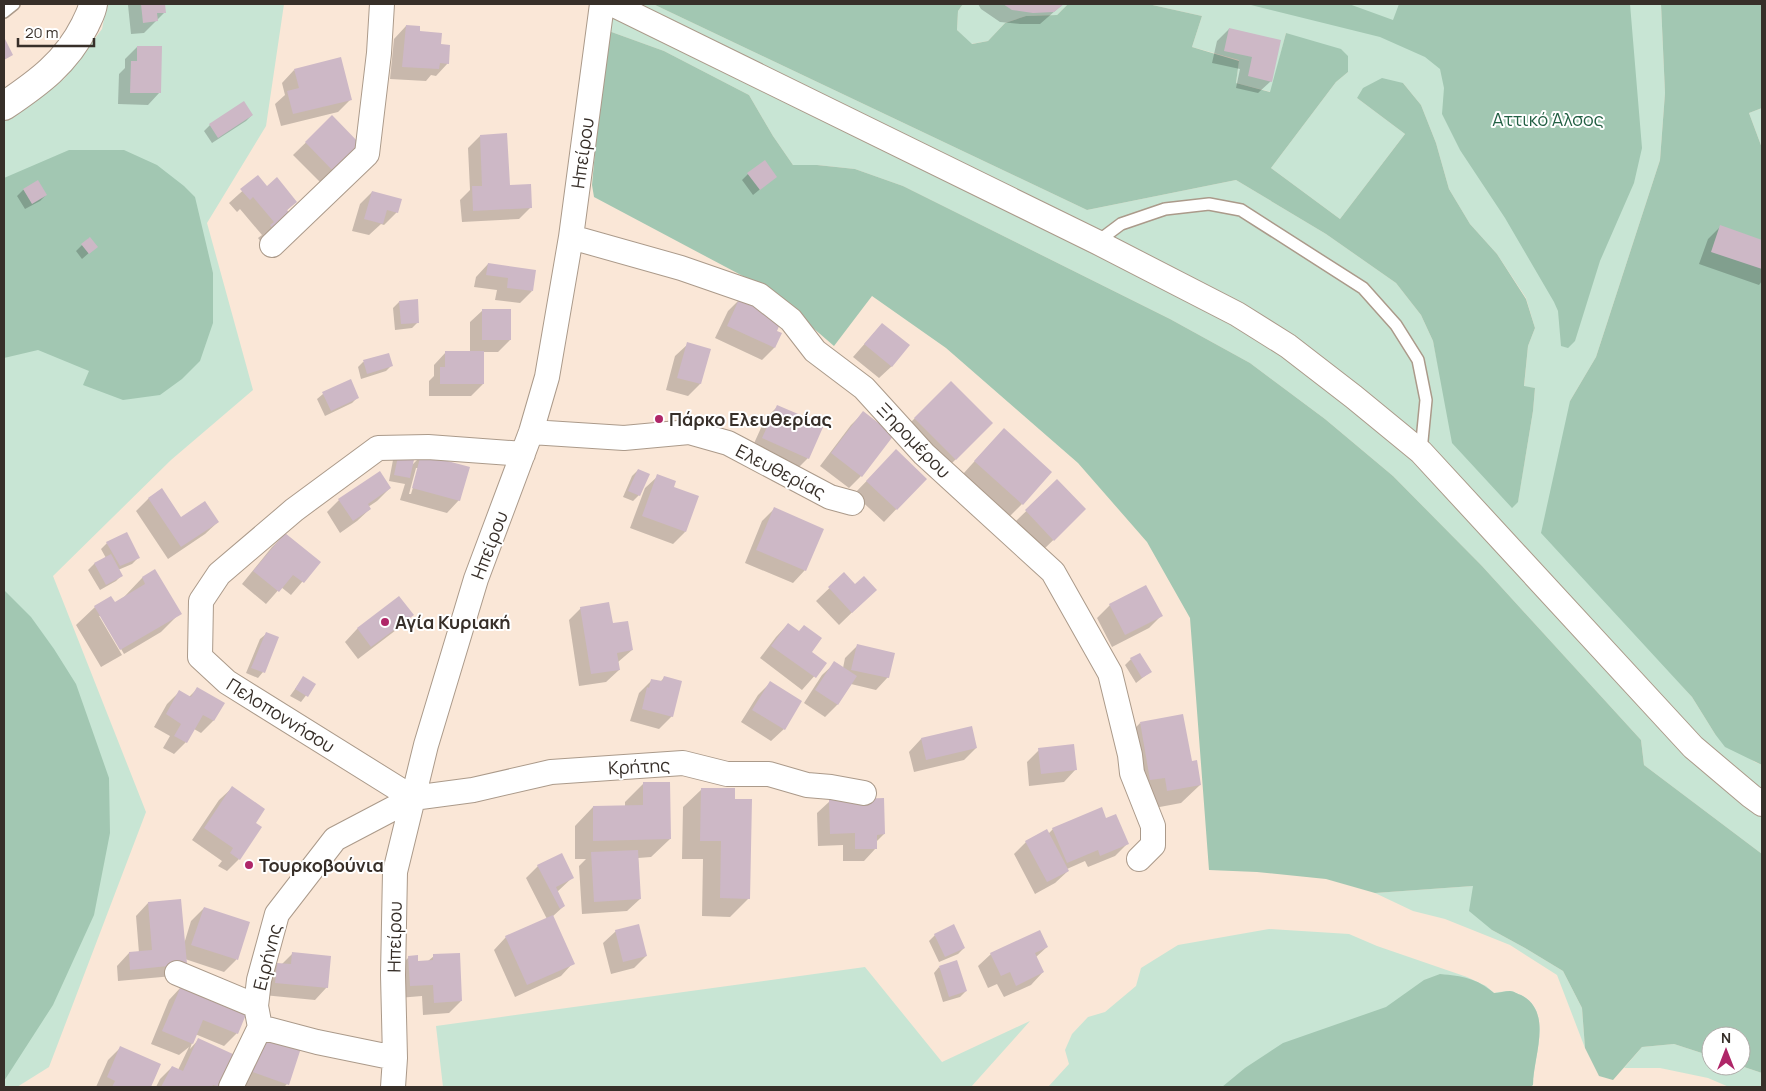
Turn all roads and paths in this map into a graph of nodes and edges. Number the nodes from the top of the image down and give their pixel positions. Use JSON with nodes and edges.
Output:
{"nodes":[{"id":1,"x":14,"y":4,"type":"edge"},
{"id":2,"x":93,"y":4,"type":"edge"},
{"id":3,"x":382,"y":4,"type":"edge"},
{"id":4,"x":602,"y":4,"type":"edge"},
{"id":5,"x":612,"y":4,"type":"edge"},
{"id":6,"x":4,"y":12,"type":"edge"},
{"id":7,"x":4,"y":106,"type":"edge"},
{"id":8,"x":571,"y":237,"type":"junction"},
{"id":9,"x":1097,"y":242,"type":"junction"},
{"id":10,"x":272,"y":245,"type":"dead end"},
{"id":11,"x":532,"y":432,"type":"junction"},
{"id":12,"x":1421,"y":452,"type":"junction"},
{"id":13,"x":524,"y":454,"type":"junction"},
{"id":14,"x":852,"y":503,"type":"dead end"},
{"id":15,"x":864,"y":794,"type":"dead end"},
{"id":16,"x":413,"y":798,"type":"junction"},
{"id":17,"x":1762,"y":804,"type":"edge"},
{"id":18,"x":1139,"y":859,"type":"dead end"},
{"id":19,"x":177,"y":973,"type":"dead end"},
{"id":20,"x":258,"y":1017,"type":"junction"},
{"id":21,"x":395,"y":1058,"type":"junction"},
{"id":22,"x":231,"y":1087,"type":"edge"},
{"id":23,"x":393,"y":1087,"type":"edge"}],
"edges":[{"from":1,"to":6,"type":"lane"},
{"from":2,"to":7,"type":"street"},
{"from":3,"to":10,"type":"street"},
{"from":4,"to":8,"type":"street","name":"Ηπείρου"},
{"from":5,"to":9,"type":"street"},
{"from":8,"to":11,"type":"street","name":"Ηπείρου"},
{"from":8,"to":18,"type":"street","name":"Ξηρομέρου"},
{"from":9,"to":12,"type":"street"},
{"from":9,"to":12,"type":"lane"},
{"from":11,"to":13,"type":"street","name":"Ηπείρου"},
{"from":11,"to":14,"type":"street","name":"Ελευθερίας"},
{"from":12,"to":17,"type":"street"},
{"from":13,"to":16,"type":"street","name":"Ηπείρου"},
{"from":13,"to":16,"type":"street","name":"Πελοποννήσου"},
{"from":15,"to":16,"type":"street","name":"Κρήτης"},
{"from":16,"to":20,"type":"street","name":"Ειρήνης"},
{"from":16,"to":21,"type":"street","name":"Ηπείρου"},
{"from":19,"to":20,"type":"street"},
{"from":20,"to":21,"type":"street"},
{"from":20,"to":22,"type":"street","name":"Ειρήνης"},
{"from":21,"to":23,"type":"street","name":"Ηπείρου"}]}
